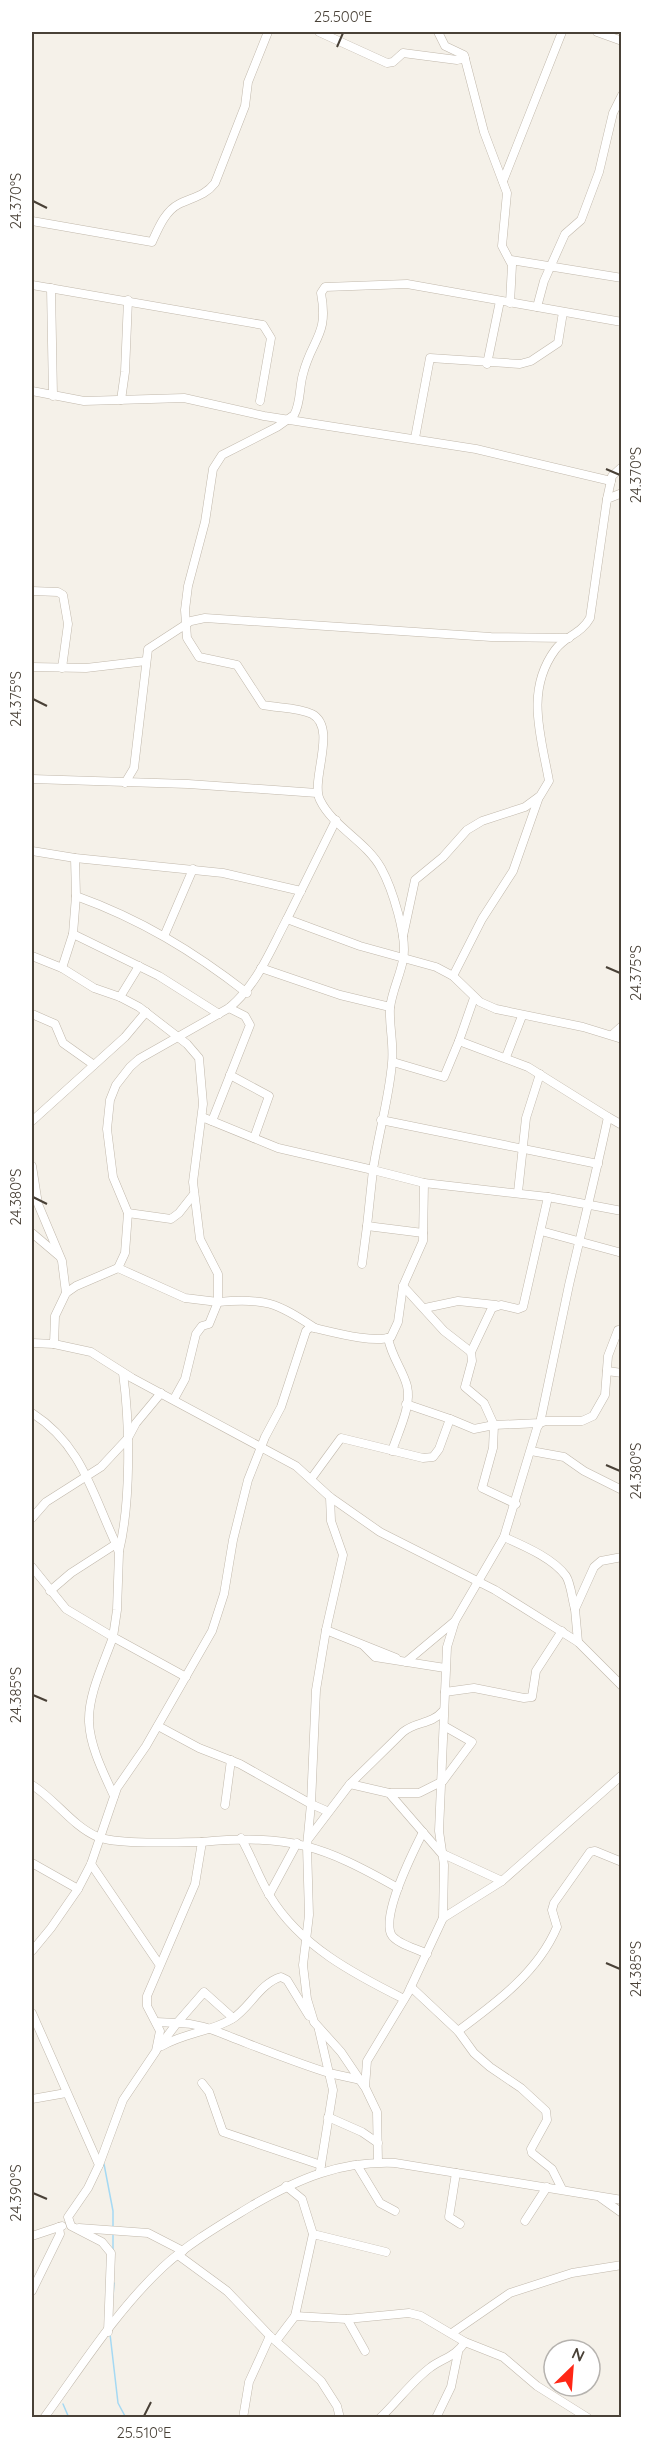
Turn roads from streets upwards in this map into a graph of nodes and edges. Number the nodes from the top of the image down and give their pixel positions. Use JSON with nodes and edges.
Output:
{"nodes":[{"id":1,"x":268,"y":32,"type":"edge"},
{"id":2,"x":319,"y":32,"type":"edge"},
{"id":3,"x":438,"y":32,"type":"edge"},
{"id":4,"x":562,"y":32,"type":"edge"},
{"id":5,"x":597,"y":32,"type":"edge"},
{"id":6,"x":621,"y":41,"type":"edge"},
{"id":7,"x":465,"y":58,"type":"junction"},
{"id":8,"x":621,"y":95,"type":"edge"},
{"id":9,"x":503,"y":181,"type":"junction"},
{"id":10,"x":32,"y":221,"type":"edge"},
{"id":11,"x":511,"y":260,"type":"junction"},
{"id":12,"x":551,"y":266,"type":"junction"},
{"id":13,"x":621,"y":278,"type":"edge"},
{"id":14,"x":32,"y":285,"type":"edge"},
{"id":15,"x":51,"y":288,"type":"junction"},
{"id":16,"x":128,"y":300,"type":"junction"},
{"id":17,"x":500,"y":301,"type":"junction"},
{"id":18,"x":510,"y":303,"type":"junction"},
{"id":19,"x":537,"y":307,"type":"junction"},
{"id":20,"x":563,"y":312,"type":"junction"},
{"id":21,"x":621,"y":322,"type":"edge"},
{"id":22,"x":487,"y":364,"type":"junction"},
{"id":23,"x":32,"y":391,"type":"edge"},
{"id":24,"x":53,"y":396,"type":"junction"},
{"id":25,"x":121,"y":400,"type":"junction"},
{"id":26,"x":260,"y":401,"type":"dead end"},
{"id":27,"x":290,"y":419,"type":"junction"},
{"id":28,"x":415,"y":438,"type":"junction"},
{"id":29,"x":621,"y":467,"type":"edge"},
{"id":30,"x":611,"y":481,"type":"junction"},
{"id":31,"x":621,"y":493,"type":"edge"},
{"id":32,"x":607,"y":499,"type":"junction"},
{"id":33,"x":32,"y":591,"type":"edge"},
{"id":34,"x":185,"y":625,"type":"junction"},
{"id":35,"x":569,"y":638,"type":"junction"},
{"id":36,"x":146,"y":661,"type":"junction"},
{"id":37,"x":32,"y":667,"type":"edge"},
{"id":38,"x":62,"y":668,"type":"junction"},
{"id":39,"x":32,"y":779,"type":"edge"},
{"id":40,"x":125,"y":783,"type":"junction"},
{"id":41,"x":318,"y":793,"type":"junction"},
{"id":42,"x":540,"y":796,"type":"junction"},
{"id":43,"x":336,"y":820,"type":"junction"},
{"id":44,"x":32,"y":851,"type":"edge"},
{"id":45,"x":75,"y":858,"type":"junction"},
{"id":46,"x":193,"y":869,"type":"junction"},
{"id":47,"x":301,"y":891,"type":"junction"},
{"id":48,"x":76,"y":896,"type":"junction"},
{"id":49,"x":287,"y":919,"type":"junction"},
{"id":50,"x":73,"y":934,"type":"junction"},
{"id":51,"x":165,"y":934,"type":"junction"},
{"id":52,"x":403,"y":938,"type":"junction"},
{"id":53,"x":32,"y":956,"type":"edge"},
{"id":54,"x":404,"y":958,"type":"junction"},
{"id":55,"x":139,"y":966,"type":"junction"},
{"id":56,"x":62,"y":968,"type":"junction"},
{"id":57,"x":261,"y":968,"type":"junction"},
{"id":58,"x":453,"y":976,"type":"junction"},
{"id":59,"x":247,"y":993,"type":"junction"},
{"id":60,"x":120,"y":997,"type":"junction"},
{"id":61,"x":474,"y":998,"type":"junction"},
{"id":62,"x":390,"y":1007,"type":"junction"},
{"id":63,"x":229,"y":1008,"type":"junction"},
{"id":64,"x":146,"y":1012,"type":"junction"},
{"id":65,"x":32,"y":1014,"type":"edge"},
{"id":66,"x":219,"y":1014,"type":"junction"},
{"id":67,"x":522,"y":1016,"type":"junction"},
{"id":68,"x":621,"y":1026,"type":"edge"},
{"id":69,"x":612,"y":1035,"type":"junction"},
{"id":70,"x":179,"y":1038,"type":"junction"},
{"id":71,"x":621,"y":1039,"type":"edge"},
{"id":72,"x":459,"y":1041,"type":"junction"},
{"id":73,"x":506,"y":1058,"type":"junction"},
{"id":74,"x":393,"y":1062,"type":"junction"},
{"id":75,"x":94,"y":1065,"type":"junction"},
{"id":76,"x":540,"y":1074,"type":"junction"},
{"id":77,"x":230,"y":1075,"type":"junction"},
{"id":78,"x":202,"y":1117,"type":"junction"},
{"id":79,"x":608,"y":1117,"type":"junction"},
{"id":80,"x":212,"y":1120,"type":"junction"},
{"id":81,"x":381,"y":1120,"type":"junction"},
{"id":82,"x":32,"y":1121,"type":"edge"},
{"id":83,"x":621,"y":1125,"type":"edge"},
{"id":84,"x":254,"y":1138,"type":"junction"},
{"id":85,"x":521,"y":1149,"type":"junction"},
{"id":86,"x":597,"y":1164,"type":"junction"},
{"id":87,"x":32,"y":1166,"type":"edge"},
{"id":88,"x":373,"y":1170,"type":"junction"},
{"id":89,"x":424,"y":1183,"type":"junction"},
{"id":90,"x":518,"y":1192,"type":"junction"},
{"id":91,"x":194,"y":1194,"type":"junction"},
{"id":92,"x":548,"y":1197,"type":"junction"},
{"id":93,"x":590,"y":1204,"type":"junction"},
{"id":94,"x":621,"y":1211,"type":"edge"},
{"id":95,"x":128,"y":1213,"type":"junction"},
{"id":96,"x":367,"y":1226,"type":"junction"},
{"id":97,"x":541,"y":1231,"type":"junction"},
{"id":98,"x":32,"y":1233,"type":"edge"},
{"id":99,"x":423,"y":1233,"type":"junction"},
{"id":100,"x":580,"y":1241,"type":"junction"},
{"id":101,"x":621,"y":1253,"type":"edge"},
{"id":102,"x":60,"y":1255,"type":"junction"},
{"id":103,"x":362,"y":1264,"type":"dead end"},
{"id":104,"x":118,"y":1268,"type":"junction"},
{"id":105,"x":403,"y":1286,"type":"junction"},
{"id":106,"x":66,"y":1293,"type":"junction"},
{"id":107,"x":218,"y":1302,"type":"junction"},
{"id":108,"x":496,"y":1305,"type":"junction"},
{"id":109,"x":425,"y":1308,"type":"junction"},
{"id":110,"x":620,"y":1327,"type":"edge"},
{"id":111,"x":316,"y":1328,"type":"junction"},
{"id":112,"x":388,"y":1338,"type":"junction"},
{"id":113,"x":32,"y":1342,"type":"edge"},
{"id":114,"x":54,"y":1344,"type":"junction"},
{"id":115,"x":471,"y":1353,"type":"junction"},
{"id":116,"x":607,"y":1371,"type":"junction"},
{"id":117,"x":123,"y":1373,"type":"junction"},
{"id":118,"x":621,"y":1374,"type":"edge"},
{"id":119,"x":160,"y":1393,"type":"junction"},
{"id":120,"x":174,"y":1399,"type":"junction"},
{"id":121,"x":406,"y":1404,"type":"junction"},
{"id":122,"x":32,"y":1413,"type":"edge"},
{"id":123,"x":450,"y":1419,"type":"junction"},
{"id":124,"x":540,"y":1423,"type":"junction"},
{"id":125,"x":494,"y":1425,"type":"junction"},
{"id":126,"x":128,"y":1438,"type":"junction"},
{"id":127,"x":263,"y":1448,"type":"junction"},
{"id":128,"x":392,"y":1451,"type":"junction"},
{"id":129,"x":531,"y":1451,"type":"junction"},
{"id":130,"x":87,"y":1478,"type":"junction"},
{"id":131,"x":311,"y":1479,"type":"junction"},
{"id":132,"x":621,"y":1490,"type":"edge"},
{"id":133,"x":330,"y":1497,"type":"junction"},
{"id":134,"x":46,"y":1502,"type":"junction"},
{"id":135,"x":516,"y":1504,"type":"junction"},
{"id":136,"x":32,"y":1509,"type":"edge"},
{"id":137,"x":32,"y":1518,"type":"edge"},
{"id":138,"x":504,"y":1537,"type":"junction"},
{"id":139,"x":118,"y":1549,"type":"junction"},
{"id":140,"x":621,"y":1557,"type":"edge"},
{"id":141,"x":32,"y":1567,"type":"edge"},
{"id":142,"x":477,"y":1581,"type":"junction"},
{"id":143,"x":50,"y":1591,"type":"junction"},
{"id":144,"x":575,"y":1609,"type":"junction"},
{"id":145,"x":455,"y":1621,"type":"junction"},
{"id":146,"x":326,"y":1630,"type":"junction"},
{"id":147,"x":562,"y":1631,"type":"junction"},
{"id":148,"x":113,"y":1637,"type":"junction"},
{"id":149,"x":578,"y":1642,"type":"junction"},
{"id":150,"x":404,"y":1661,"type":"junction"},
{"id":151,"x":445,"y":1668,"type":"junction"},
{"id":152,"x":613,"y":1674,"type":"junction"},
{"id":153,"x":186,"y":1677,"type":"junction"},
{"id":154,"x":621,"y":1677,"type":"edge"},
{"id":155,"x":621,"y":1686,"type":"edge"},
{"id":156,"x":445,"y":1692,"type":"junction"},
{"id":157,"x":443,"y":1711,"type":"junction"},
{"id":158,"x":158,"y":1726,"type":"junction"},
{"id":159,"x":444,"y":1726,"type":"junction"},
{"id":160,"x":231,"y":1760,"type":"junction"},
{"id":161,"x":621,"y":1775,"type":"edge"},
{"id":162,"x":32,"y":1780,"type":"edge"},
{"id":163,"x":443,"y":1781,"type":"junction"},
{"id":164,"x":350,"y":1784,"type":"junction"},
{"id":165,"x":34,"y":1787,"type":"edge"},
{"id":166,"x":388,"y":1793,"type":"junction"},
{"id":167,"x":114,"y":1796,"type":"junction"},
{"id":168,"x":311,"y":1804,"type":"junction"},
{"id":169,"x":225,"y":1805,"type":"dead end"},
{"id":170,"x":327,"y":1811,"type":"junction"},
{"id":171,"x":423,"y":1832,"type":"junction"},
{"id":172,"x":99,"y":1838,"type":"junction"},
{"id":173,"x":241,"y":1838,"type":"junction"},
{"id":174,"x":202,"y":1842,"type":"junction"},
{"id":175,"x":297,"y":1843,"type":"junction"},
{"id":176,"x":308,"y":1843,"type":"junction"},
{"id":177,"x":441,"y":1853,"type":"junction"},
{"id":178,"x":621,"y":1862,"type":"edge"},
{"id":179,"x":32,"y":1863,"type":"edge"},
{"id":180,"x":91,"y":1864,"type":"junction"},
{"id":181,"x":502,"y":1881,"type":"junction"},
{"id":182,"x":398,"y":1888,"type":"junction"},
{"id":183,"x":78,"y":1889,"type":"junction"},
{"id":184,"x":269,"y":1895,"type":"junction"},
{"id":185,"x":444,"y":1917,"type":"junction"},
{"id":186,"x":306,"y":1936,"type":"junction"},
{"id":187,"x":32,"y":1951,"type":"edge"},
{"id":188,"x":427,"y":1954,"type":"junction"},
{"id":189,"x":159,"y":1964,"type":"junction"},
{"id":190,"x":411,"y":1987,"type":"junction"},
{"id":191,"x":404,"y":1999,"type":"junction"},
{"id":192,"x":32,"y":2013,"type":"edge"},
{"id":193,"x":233,"y":2018,"type":"junction"},
{"id":194,"x":311,"y":2018,"type":"junction"},
{"id":195,"x":156,"y":2022,"type":"junction"},
{"id":196,"x":177,"y":2022,"type":"junction"},
{"id":197,"x":212,"y":2027,"type":"junction"},
{"id":198,"x":320,"y":2030,"type":"junction"},
{"id":199,"x":458,"y":2031,"type":"junction"},
{"id":200,"x":156,"y":2050,"type":"junction"},
{"id":201,"x":329,"y":2073,"type":"junction"},
{"id":202,"x":202,"y":2083,"type":"dead end"},
{"id":203,"x":363,"y":2084,"type":"junction"},
{"id":204,"x":66,"y":2092,"type":"junction"},
{"id":205,"x":32,"y":2098,"type":"edge"},
{"id":206,"x":328,"y":2117,"type":"junction"},
{"id":207,"x":378,"y":2143,"type":"junction"},
{"id":208,"x":378,"y":2162,"type":"junction"},
{"id":209,"x":357,"y":2165,"type":"junction"},
{"id":210,"x":99,"y":2166,"type":"junction"},
{"id":211,"x":320,"y":2168,"type":"junction"},
{"id":212,"x":456,"y":2173,"type":"junction"},
{"id":213,"x":286,"y":2186,"type":"junction"},
{"id":214,"x":547,"y":2187,"type":"junction"},
{"id":215,"x":562,"y":2189,"type":"junction"},
{"id":216,"x":598,"y":2196,"type":"junction"},
{"id":217,"x":621,"y":2200,"type":"edge"},
{"id":218,"x":395,"y":2211,"type":"dead end"},
{"id":219,"x":621,"y":2213,"type":"edge"},
{"id":220,"x":525,"y":2221,"type":"dead end"},
{"id":221,"x":460,"y":2224,"type":"dead end"},
{"id":222,"x":72,"y":2226,"type":"junction"},
{"id":223,"x":59,"y":2227,"type":"junction"},
{"id":224,"x":313,"y":2234,"type":"junction"},
{"id":225,"x":32,"y":2236,"type":"edge"},
{"id":226,"x":181,"y":2253,"type":"junction"},
{"id":227,"x":386,"y":2253,"type":"dead end"},
{"id":228,"x":621,"y":2265,"type":"edge"},
{"id":229,"x":32,"y":2291,"type":"edge"},
{"id":230,"x":295,"y":2316,"type":"junction"},
{"id":231,"x":347,"y":2319,"type":"junction"},
{"id":232,"x":108,"y":2333,"type":"junction"},
{"id":233,"x":452,"y":2333,"type":"junction"},
{"id":234,"x":273,"y":2338,"type":"junction"},
{"id":235,"x":465,"y":2342,"type":"junction"},
{"id":236,"x":365,"y":2351,"type":"dead end"},
{"id":237,"x":458,"y":2353,"type":"junction"},
{"id":238,"x":44,"y":2418,"type":"edge"},
{"id":239,"x":243,"y":2418,"type":"edge"},
{"id":240,"x":340,"y":2418,"type":"edge"},
{"id":241,"x":381,"y":2418,"type":"edge"},
{"id":242,"x":436,"y":2418,"type":"edge"},
{"id":243,"x":588,"y":2418,"type":"edge"}],
"edges":[{"from":1,"to":10,"type":"street"},
{"from":2,"to":7,"type":"street"},
{"from":3,"to":7,"type":"street"},
{"from":4,"to":9,"type":"street"},
{"from":5,"to":6,"type":"street"},
{"from":7,"to":9,"type":"street"},
{"from":8,"to":12,"type":"street"},
{"from":9,"to":11,"type":"street"},
{"from":11,"to":12,"type":"street"},
{"from":11,"to":18,"type":"street"},
{"from":12,"to":13,"type":"street"},
{"from":12,"to":19,"type":"street"},
{"from":14,"to":15,"type":"street"},
{"from":15,"to":16,"type":"street"},
{"from":15,"to":24,"type":"street"},
{"from":16,"to":25,"type":"street"},
{"from":16,"to":26,"type":"street"},
{"from":17,"to":18,"type":"street"},
{"from":17,"to":22,"type":"street"},
{"from":17,"to":27,"type":"street"},
{"from":18,"to":19,"type":"street"},
{"from":19,"to":20,"type":"street"},
{"from":20,"to":21,"type":"street"},
{"from":20,"to":22,"type":"street"},
{"from":22,"to":28,"type":"street"},
{"from":23,"to":24,"type":"street"},
{"from":24,"to":25,"type":"street"},
{"from":25,"to":27,"type":"street"},
{"from":27,"to":28,"type":"street"},
{"from":27,"to":34,"type":"street"},
{"from":28,"to":30,"type":"street"},
{"from":29,"to":30,"type":"street"},
{"from":30,"to":32,"type":"street"},
{"from":31,"to":32,"type":"street"},
{"from":32,"to":35,"type":"street"},
{"from":33,"to":38,"type":"street"},
{"from":34,"to":35,"type":"street"},
{"from":34,"to":36,"type":"street"},
{"from":34,"to":41,"type":"street"},
{"from":35,"to":42,"type":"street"},
{"from":36,"to":38,"type":"street"},
{"from":36,"to":40,"type":"street"},
{"from":37,"to":38,"type":"street"},
{"from":39,"to":40,"type":"street"},
{"from":40,"to":41,"type":"street"},
{"from":41,"to":43,"type":"street"},
{"from":42,"to":52,"type":"street"},
{"from":42,"to":58,"type":"street"},
{"from":43,"to":47,"type":"street"},
{"from":43,"to":52,"type":"street"},
{"from":44,"to":45,"type":"street"},
{"from":45,"to":46,"type":"street"},
{"from":45,"to":48,"type":"street"},
{"from":46,"to":47,"type":"street"},
{"from":46,"to":51,"type":"street"},
{"from":47,"to":49,"type":"street"},
{"from":48,"to":50,"type":"street"},
{"from":48,"to":51,"type":"street"},
{"from":49,"to":54,"type":"street"},
{"from":49,"to":57,"type":"street"},
{"from":50,"to":55,"type":"street"},
{"from":50,"to":56,"type":"street"},
{"from":51,"to":59,"type":"street"},
{"from":52,"to":54,"type":"street"},
{"from":53,"to":56,"type":"street"},
{"from":54,"to":58,"type":"street"},
{"from":54,"to":62,"type":"street"},
{"from":55,"to":60,"type":"street"},
{"from":55,"to":66,"type":"street"},
{"from":56,"to":60,"type":"street"},
{"from":57,"to":59,"type":"street"},
{"from":57,"to":62,"type":"street"},
{"from":58,"to":61,"type":"street"},
{"from":59,"to":63,"type":"street"},
{"from":60,"to":64,"type":"street"},
{"from":61,"to":67,"type":"street"},
{"from":61,"to":72,"type":"street"},
{"from":62,"to":74,"type":"street"},
{"from":63,"to":66,"type":"street"},
{"from":63,"to":77,"type":"street"},
{"from":64,"to":70,"type":"street"},
{"from":64,"to":75,"type":"street"},
{"from":65,"to":75,"type":"street"},
{"from":66,"to":70,"type":"street"},
{"from":67,"to":69,"type":"street"},
{"from":67,"to":73,"type":"street"},
{"from":68,"to":69,"type":"street"},
{"from":69,"to":71,"type":"street"},
{"from":70,"to":78,"type":"street"},
{"from":70,"to":95,"type":"street"},
{"from":72,"to":73,"type":"street"},
{"from":72,"to":74,"type":"street"},
{"from":73,"to":76,"type":"street"},
{"from":74,"to":81,"type":"street"},
{"from":75,"to":82,"type":"street"},
{"from":76,"to":79,"type":"street"},
{"from":76,"to":85,"type":"street"},
{"from":77,"to":80,"type":"street"},
{"from":77,"to":84,"type":"street"},
{"from":78,"to":80,"type":"street"},
{"from":78,"to":91,"type":"street"},
{"from":79,"to":83,"type":"street"},
{"from":79,"to":86,"type":"street"},
{"from":80,"to":84,"type":"street"},
{"from":81,"to":85,"type":"street"},
{"from":81,"to":88,"type":"street"},
{"from":84,"to":88,"type":"street"},
{"from":85,"to":86,"type":"street"},
{"from":85,"to":90,"type":"street"},
{"from":86,"to":93,"type":"street"},
{"from":87,"to":102,"type":"street"},
{"from":88,"to":89,"type":"street"},
{"from":88,"to":96,"type":"street"},
{"from":89,"to":90,"type":"street"},
{"from":89,"to":99,"type":"street"},
{"from":90,"to":92,"type":"street"},
{"from":91,"to":95,"type":"street"},
{"from":91,"to":107,"type":"street"},
{"from":92,"to":93,"type":"street"},
{"from":92,"to":97,"type":"street"},
{"from":93,"to":94,"type":"street"},
{"from":93,"to":100,"type":"street"},
{"from":95,"to":104,"type":"street"},
{"from":96,"to":99,"type":"street"},
{"from":96,"to":103,"type":"street"},
{"from":97,"to":100,"type":"street"},
{"from":97,"to":108,"type":"street"},
{"from":98,"to":102,"type":"street"},
{"from":99,"to":105,"type":"street"},
{"from":100,"to":101,"type":"street"},
{"from":100,"to":124,"type":"street"},
{"from":102,"to":106,"type":"street"},
{"from":104,"to":106,"type":"street"},
{"from":104,"to":107,"type":"street"},
{"from":105,"to":109,"type":"street"},
{"from":105,"to":112,"type":"street"},
{"from":106,"to":114,"type":"street"},
{"from":107,"to":111,"type":"street"},
{"from":107,"to":120,"type":"street"},
{"from":108,"to":109,"type":"street"},
{"from":108,"to":115,"type":"street"},
{"from":109,"to":115,"type":"street"},
{"from":110,"to":116,"type":"street"},
{"from":111,"to":112,"type":"street"},
{"from":111,"to":127,"type":"street"},
{"from":112,"to":121,"type":"street"},
{"from":113,"to":114,"type":"street"},
{"from":114,"to":117,"type":"street"},
{"from":115,"to":125,"type":"street"},
{"from":116,"to":118,"type":"street"},
{"from":116,"to":124,"type":"street"},
{"from":117,"to":119,"type":"street"},
{"from":117,"to":126,"type":"street"},
{"from":119,"to":120,"type":"street"},
{"from":119,"to":126,"type":"street"},
{"from":120,"to":127,"type":"street"},
{"from":121,"to":123,"type":"street"},
{"from":121,"to":128,"type":"street"},
{"from":122,"to":130,"type":"street"},
{"from":123,"to":125,"type":"street"},
{"from":123,"to":128,"type":"street"},
{"from":124,"to":125,"type":"street"},
{"from":124,"to":129,"type":"street"},
{"from":125,"to":135,"type":"street"},
{"from":126,"to":130,"type":"street"},
{"from":126,"to":139,"type":"street"},
{"from":127,"to":131,"type":"street"},
{"from":127,"to":153,"type":"street"},
{"from":128,"to":131,"type":"street"},
{"from":129,"to":132,"type":"street"},
{"from":129,"to":135,"type":"street"},
{"from":130,"to":134,"type":"street"},
{"from":130,"to":139,"type":"street"},
{"from":131,"to":133,"type":"street"},
{"from":133,"to":142,"type":"street"},
{"from":133,"to":146,"type":"street"},
{"from":134,"to":136,"type":"street"},
{"from":134,"to":137,"type":"street"},
{"from":135,"to":138,"type":"street"},
{"from":138,"to":142,"type":"street"},
{"from":138,"to":144,"type":"street"},
{"from":139,"to":143,"type":"street"},
{"from":139,"to":148,"type":"street"},
{"from":140,"to":144,"type":"street"},
{"from":141,"to":143,"type":"street"},
{"from":142,"to":145,"type":"street"},
{"from":142,"to":147,"type":"street"},
{"from":143,"to":148,"type":"street"},
{"from":144,"to":149,"type":"street"},
{"from":145,"to":150,"type":"street"},
{"from":145,"to":151,"type":"street"},
{"from":146,"to":150,"type":"street"},
{"from":146,"to":168,"type":"street"},
{"from":147,"to":149,"type":"street"},
{"from":147,"to":156,"type":"street"},
{"from":148,"to":153,"type":"street"},
{"from":148,"to":167,"type":"street"},
{"from":149,"to":152,"type":"street"},
{"from":150,"to":151,"type":"street"},
{"from":151,"to":156,"type":"street"},
{"from":152,"to":154,"type":"street"},
{"from":152,"to":155,"type":"street"},
{"from":153,"to":158,"type":"street"},
{"from":156,"to":157,"type":"street"},
{"from":157,"to":159,"type":"street"},
{"from":157,"to":164,"type":"street"},
{"from":158,"to":160,"type":"street"},
{"from":158,"to":167,"type":"street"},
{"from":159,"to":163,"type":"street"},
{"from":159,"to":163,"type":"street"},
{"from":160,"to":168,"type":"street"},
{"from":160,"to":169,"type":"street"},
{"from":161,"to":181,"type":"street"},
{"from":162,"to":165,"type":"street"},
{"from":163,"to":166,"type":"street"},
{"from":163,"to":177,"type":"street"},
{"from":164,"to":166,"type":"street"},
{"from":164,"to":170,"type":"street"},
{"from":165,"to":172,"type":"street"},
{"from":166,"to":171,"type":"street"},
{"from":167,"to":172,"type":"street"},
{"from":168,"to":170,"type":"street"},
{"from":168,"to":176,"type":"street"},
{"from":170,"to":176,"type":"street"},
{"from":171,"to":177,"type":"street"},
{"from":171,"to":182,"type":"street"},
{"from":172,"to":174,"type":"street"},
{"from":172,"to":180,"type":"street"},
{"from":173,"to":174,"type":"street"},
{"from":173,"to":175,"type":"street"},
{"from":173,"to":184,"type":"street"},
{"from":174,"to":189,"type":"street"},
{"from":175,"to":176,"type":"street"},
{"from":175,"to":184,"type":"street"},
{"from":176,"to":182,"type":"street"},
{"from":176,"to":186,"type":"street"},
{"from":177,"to":181,"type":"street"},
{"from":177,"to":185,"type":"street"},
{"from":178,"to":199,"type":"street"},
{"from":179,"to":183,"type":"street"},
{"from":180,"to":183,"type":"street"},
{"from":180,"to":189,"type":"street"},
{"from":181,"to":185,"type":"street"},
{"from":182,"to":188,"type":"street"},
{"from":183,"to":187,"type":"street"},
{"from":184,"to":186,"type":"street"},
{"from":185,"to":188,"type":"street"},
{"from":186,"to":191,"type":"street"},
{"from":186,"to":194,"type":"street"},
{"from":188,"to":190,"type":"street"},
{"from":189,"to":195,"type":"street"},
{"from":190,"to":191,"type":"street"},
{"from":190,"to":199,"type":"street"},
{"from":191,"to":203,"type":"street"},
{"from":192,"to":204,"type":"street"},
{"from":193,"to":194,"type":"street"},
{"from":193,"to":196,"type":"street"},
{"from":193,"to":197,"type":"street"},
{"from":194,"to":198,"type":"street"},
{"from":195,"to":196,"type":"street"},
{"from":195,"to":200,"type":"street"},
{"from":196,"to":197,"type":"street"},
{"from":196,"to":200,"type":"street"},
{"from":197,"to":200,"type":"street"},
{"from":197,"to":201,"type":"street"},
{"from":198,"to":201,"type":"street"},
{"from":198,"to":203,"type":"street"},
{"from":199,"to":215,"type":"street"},
{"from":200,"to":210,"type":"street"},
{"from":201,"to":203,"type":"street"},
{"from":201,"to":206,"type":"street"},
{"from":202,"to":211,"type":"street"},
{"from":203,"to":207,"type":"street"},
{"from":204,"to":205,"type":"street"},
{"from":204,"to":210,"type":"street"},
{"from":206,"to":207,"type":"street"},
{"from":206,"to":211,"type":"street"},
{"from":207,"to":208,"type":"street"},
{"from":208,"to":209,"type":"street"},
{"from":208,"to":212,"type":"street"},
{"from":209,"to":211,"type":"street"},
{"from":209,"to":218,"type":"street"},
{"from":210,"to":222,"type":"street"},
{"from":211,"to":213,"type":"street"},
{"from":212,"to":214,"type":"street"},
{"from":212,"to":221,"type":"street"},
{"from":213,"to":224,"type":"street"},
{"from":213,"to":226,"type":"street"},
{"from":214,"to":215,"type":"street"},
{"from":214,"to":220,"type":"street"},
{"from":215,"to":216,"type":"street"},
{"from":216,"to":217,"type":"street"},
{"from":216,"to":219,"type":"street"},
{"from":222,"to":223,"type":"street"},
{"from":222,"to":226,"type":"street"},
{"from":222,"to":232,"type":"street"},
{"from":223,"to":225,"type":"street"},
{"from":223,"to":229,"type":"street"},
{"from":224,"to":227,"type":"street"},
{"from":224,"to":230,"type":"street"},
{"from":226,"to":232,"type":"street"},
{"from":226,"to":234,"type":"street"},
{"from":228,"to":233,"type":"street"},
{"from":230,"to":231,"type":"street"},
{"from":230,"to":234,"type":"street"},
{"from":231,"to":233,"type":"street"},
{"from":231,"to":236,"type":"street"},
{"from":232,"to":238,"type":"street"},
{"from":233,"to":235,"type":"street"},
{"from":234,"to":239,"type":"street"},
{"from":234,"to":240,"type":"street"},
{"from":235,"to":237,"type":"street"},
{"from":235,"to":243,"type":"street"},
{"from":237,"to":241,"type":"street"},
{"from":237,"to":242,"type":"street"}]}
